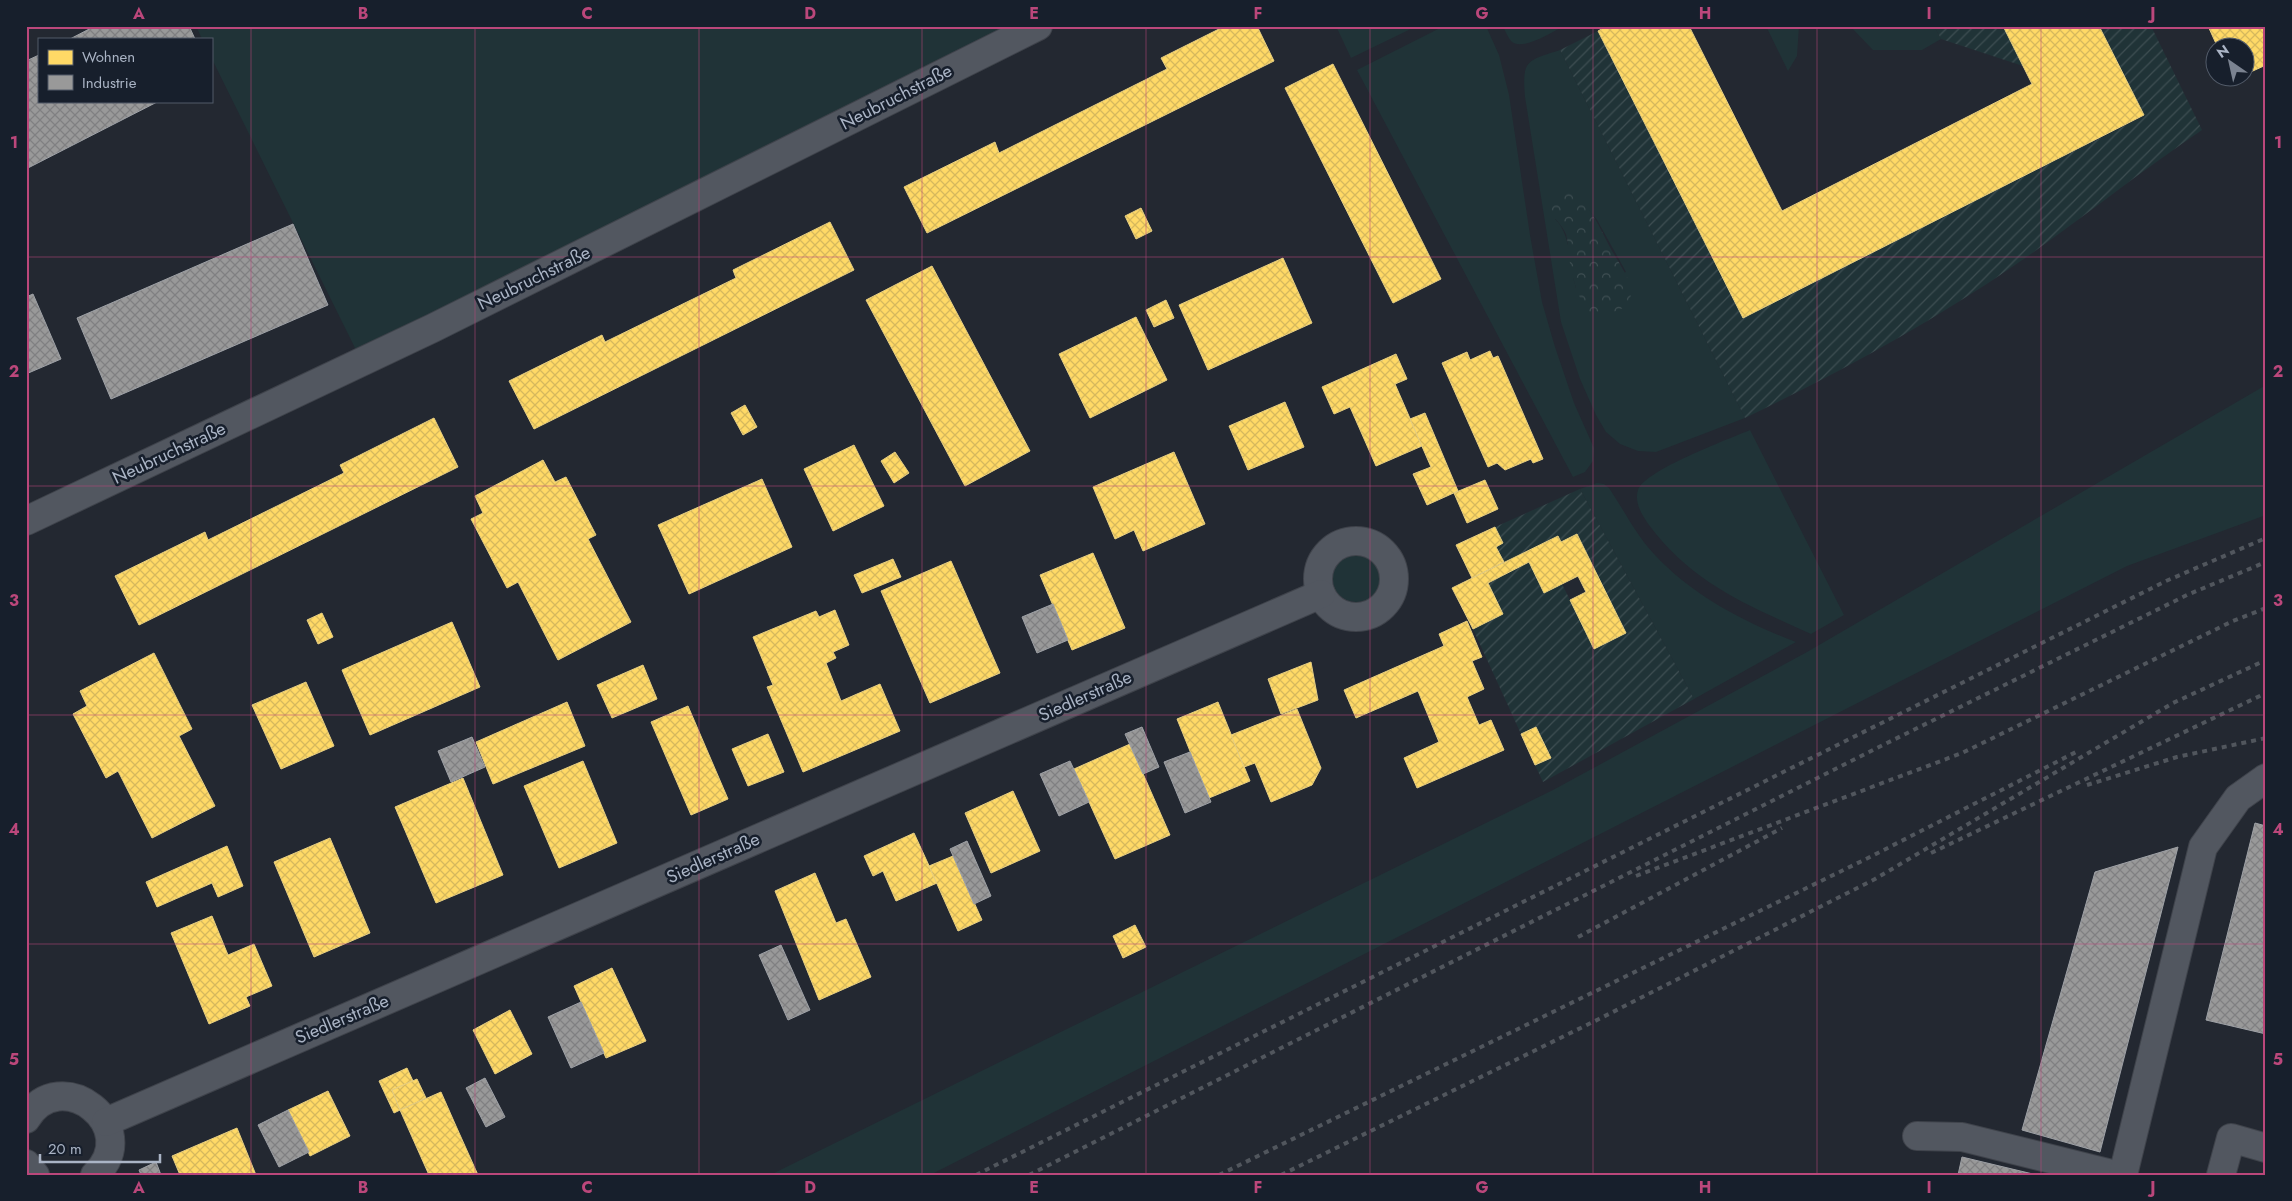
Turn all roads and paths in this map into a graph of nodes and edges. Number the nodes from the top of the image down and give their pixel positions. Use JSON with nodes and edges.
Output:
{"nodes":[{"id":1,"x":1038,"y":26,"type":"edge"},
{"id":2,"x":26,"y":521,"type":"edge"},
{"id":3,"x":1320,"y":594,"type":"dead end"},
{"id":4,"x":2266,"y":778,"type":"edge"},
{"id":5,"x":26,"y":1119,"type":"edge"},
{"id":6,"x":106,"y":1122,"type":"junction"},
{"id":7,"x":1917,"y":1136,"type":"dead end"},
{"id":8,"x":2266,"y":1148,"type":"edge"},
{"id":9,"x":26,"y":1164,"type":"edge"},
{"id":10,"x":35,"y":1175,"type":"edge"},
{"id":11,"x":95,"y":1175,"type":"edge"},
{"id":12,"x":2116,"y":1175,"type":"edge"},
{"id":13,"x":2122,"y":1175,"type":"edge"},
{"id":14,"x":2221,"y":1175,"type":"edge"}],
"edges":[{"from":1,"to":2,"type":"street","name":"Neubruchstraße"},
{"from":3,"to":6,"type":"street","name":"Siedlerstraße"},
{"from":4,"to":13,"type":"street"},
{"from":5,"to":6,"type":"street"},
{"from":6,"to":11,"type":"street"},
{"from":7,"to":12,"type":"street"},
{"from":8,"to":14,"type":"street"},
{"from":9,"to":10,"type":"street"}]}
